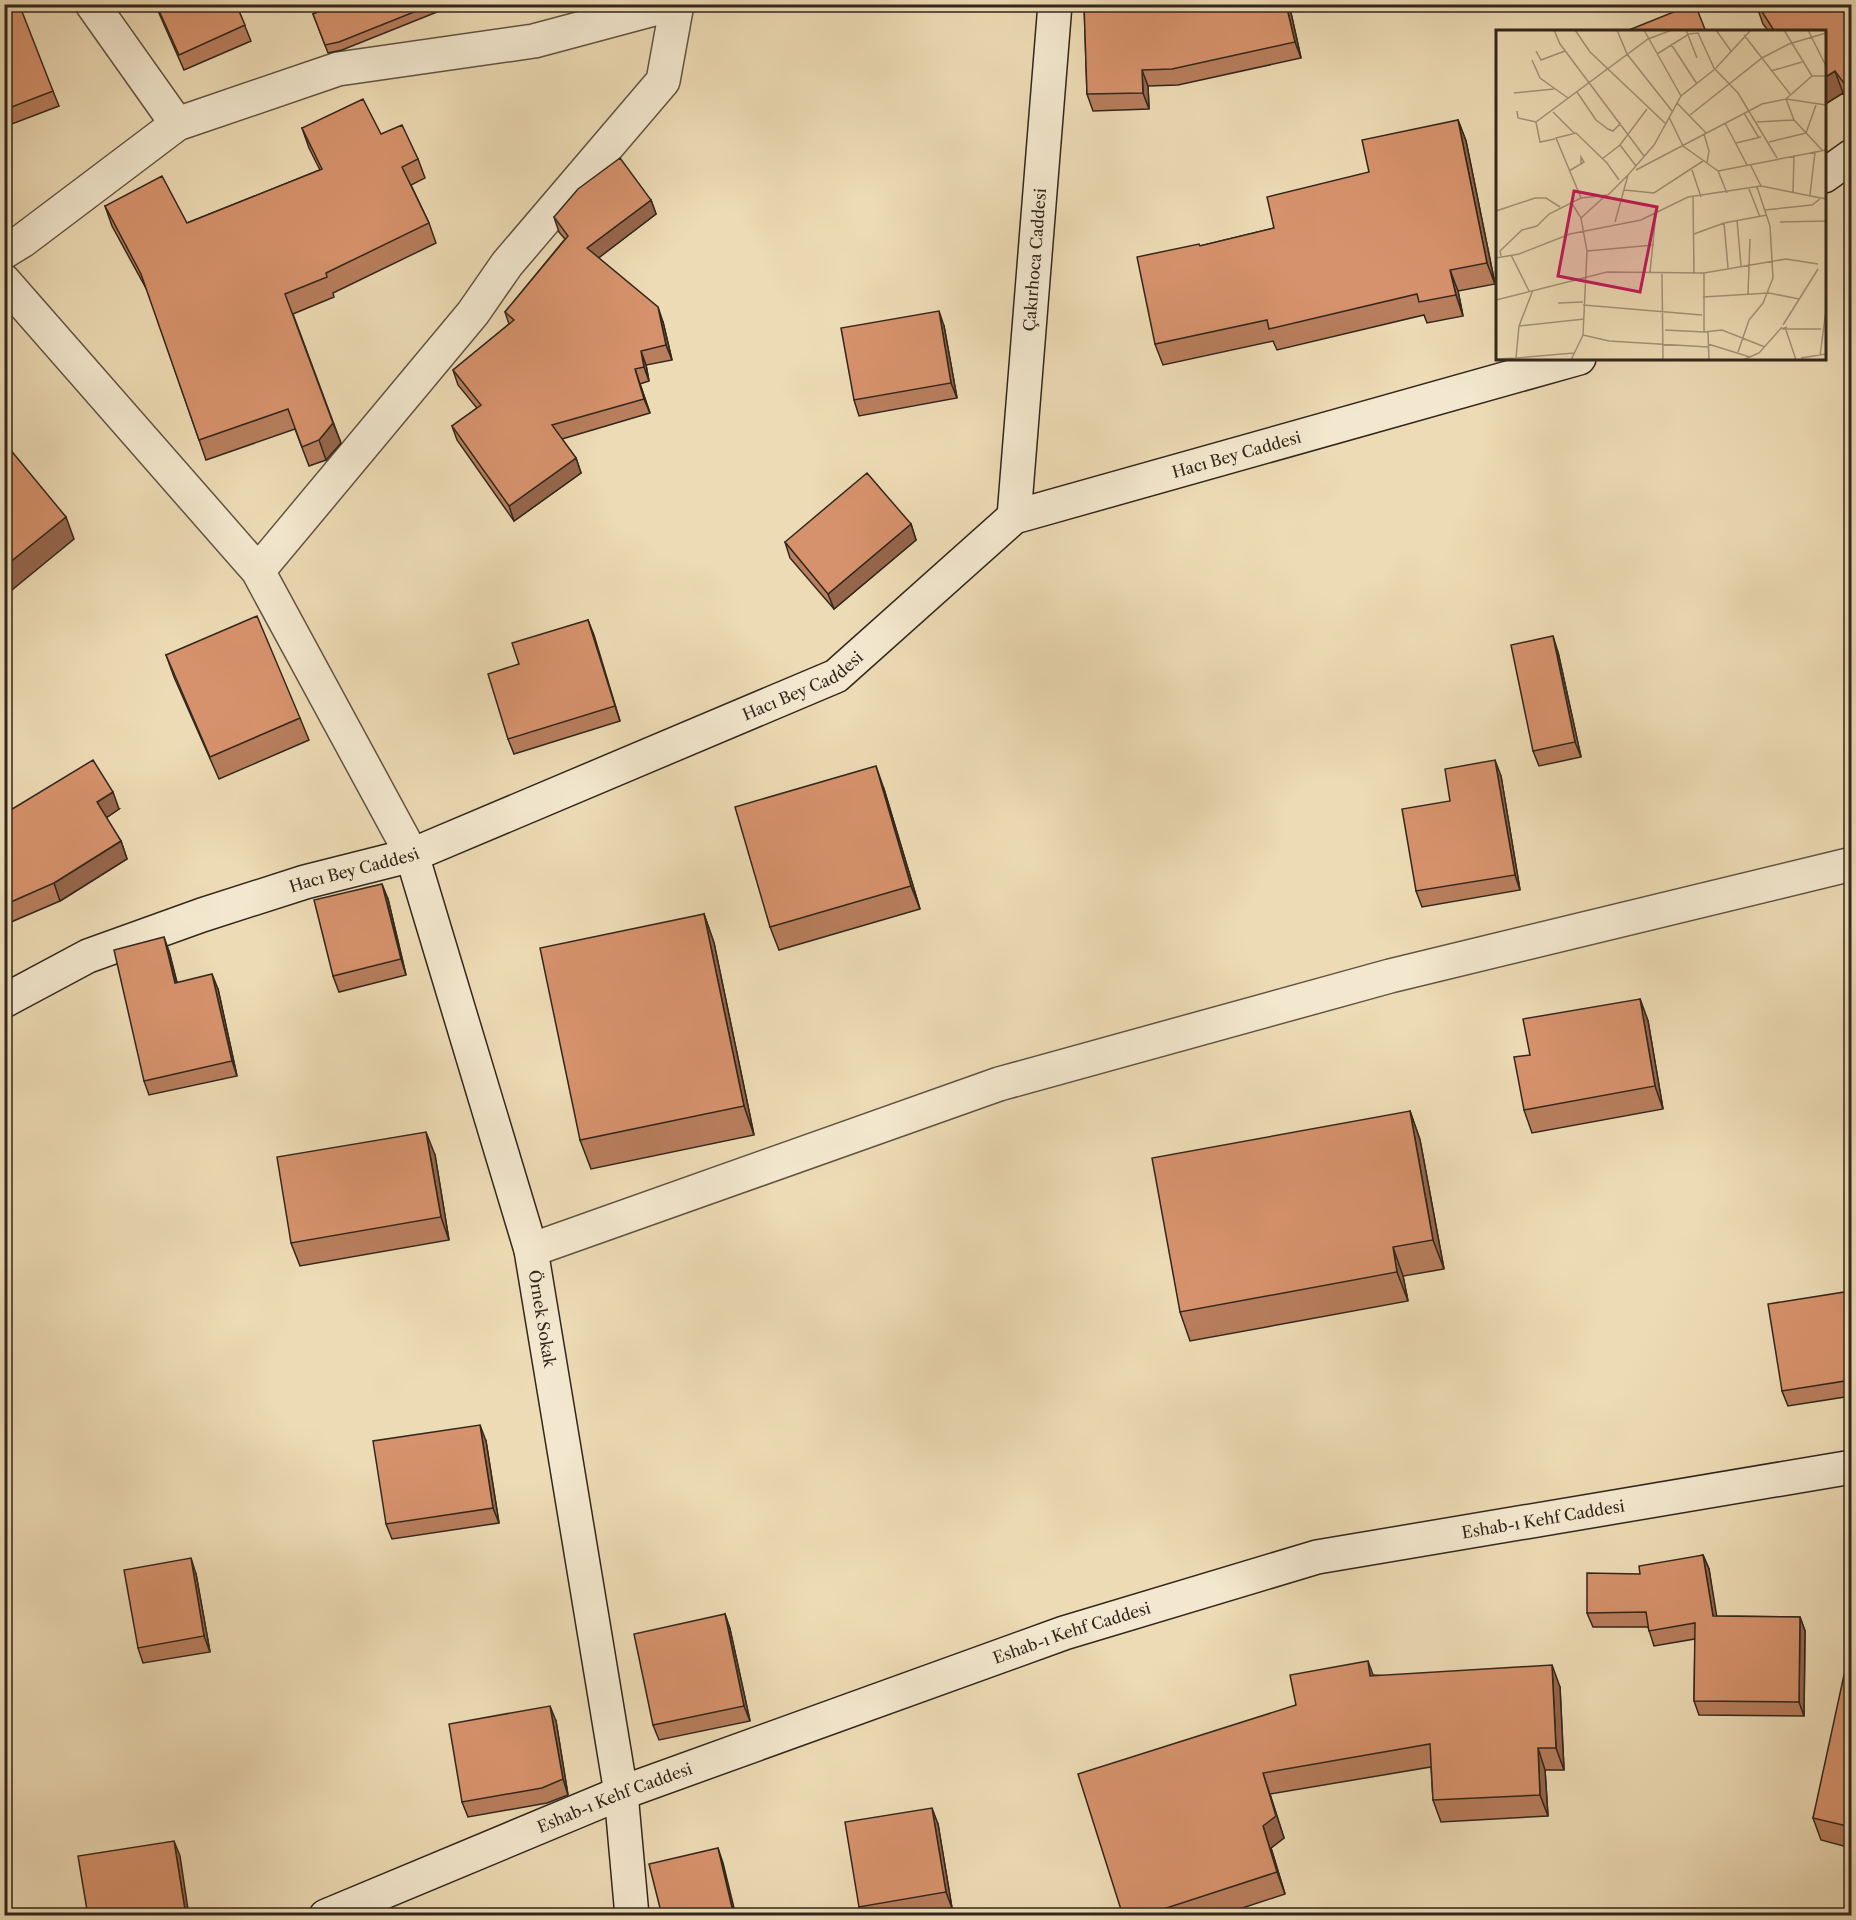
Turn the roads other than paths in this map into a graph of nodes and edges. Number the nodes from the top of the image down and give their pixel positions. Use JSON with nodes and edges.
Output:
{"nodes":[{"id":1,"x":92,"y":4,"type":"edge"},
{"id":2,"x":672,"y":4,"type":"edge"},
{"id":3,"x":677,"y":4,"type":"edge"},
{"id":4,"x":1055,"y":4,"type":"edge"},
{"id":5,"x":177,"y":124,"type":"junction"},
{"id":6,"x":1851,"y":156,"type":"edge"},
{"id":7,"x":1826,"y":175,"type":"edge"},
{"id":8,"x":4,"y":252,"type":"edge"},
{"id":9,"x":4,"y":281,"type":"edge"},
{"id":10,"x":1572,"y":360,"type":"edge"},
{"id":11,"x":1014,"y":517,"type":"junction"},
{"id":12,"x":258,"y":571,"type":"junction"},
{"id":13,"x":412,"y":855,"type":"junction"},
{"id":14,"x":1851,"y":864,"type":"edge"},
{"id":15,"x":4,"y":1001,"type":"edge"},
{"id":16,"x":531,"y":1250,"type":"junction"},
{"id":17,"x":1851,"y":1467,"type":"edge"},
{"id":18,"x":621,"y":1793,"type":"junction"},
{"id":19,"x":326,"y":1916,"type":"edge"},
{"id":20,"x":632,"y":1916,"type":"edge"}],
"edges":[{"from":1,"to":5,"type":"street"},
{"from":2,"to":5,"type":"street"},
{"from":3,"to":12,"type":"street"},
{"from":4,"to":11,"type":"street","name":"Çakırhoca Caddesi"},
{"from":5,"to":8,"type":"street"},
{"from":6,"to":7,"type":"street"},
{"from":9,"to":12,"type":"street","name":"Örnek Sokak"},
{"from":10,"to":11,"type":"street","name":"Hacı Bey Caddesi"},
{"from":11,"to":13,"type":"street","name":"Hacı Bey Caddesi"},
{"from":12,"to":13,"type":"street","name":"Örnek Sokak"},
{"from":13,"to":15,"type":"street","name":"Hacı Bey Caddesi"},
{"from":13,"to":16,"type":"street","name":"Örnek Sokak"},
{"from":14,"to":16,"type":"street"},
{"from":16,"to":18,"type":"street","name":"Örnek Sokak"},
{"from":17,"to":18,"type":"street","name":"Eshab-ı Kehf Caddesi"},
{"from":18,"to":19,"type":"street","name":"Eshab-ı Kehf Caddesi"},
{"from":18,"to":20,"type":"street","name":"Örnek Sokak"}]}
